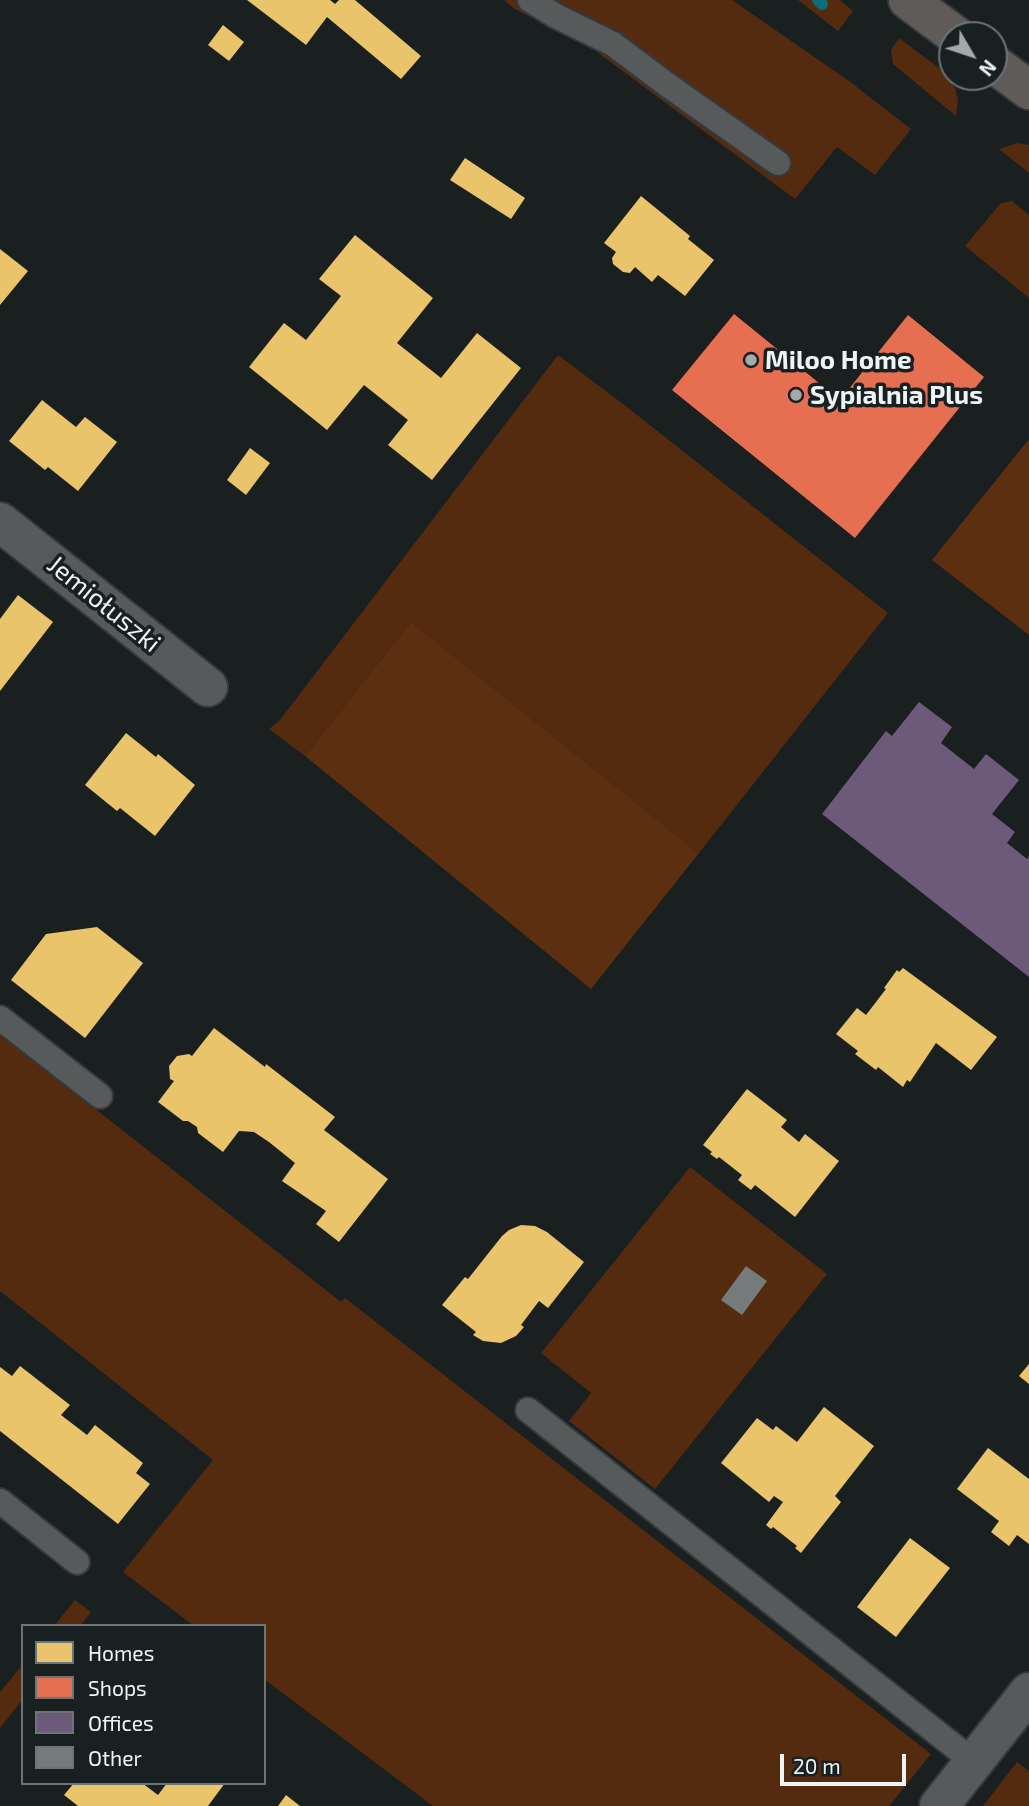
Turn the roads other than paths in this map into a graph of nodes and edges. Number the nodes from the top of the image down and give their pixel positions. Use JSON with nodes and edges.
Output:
{"nodes":[{"id":1,"x":530,"y":0,"type":"edge"},
{"id":2,"x":908,"y":0,"type":"edge"},
{"id":3,"x":938,"y":22,"type":"edge"},
{"id":4,"x":778,"y":163,"type":"dead end"},
{"id":5,"x":0,"y":522,"type":"edge"},
{"id":6,"x":208,"y":687,"type":"dead end"},
{"id":7,"x":0,"y":1018,"type":"edge"},
{"id":8,"x":100,"y":1097,"type":"dead end"},
{"id":9,"x":528,"y":1410,"type":"dead end"},
{"id":10,"x":0,"y":1501,"type":"edge"},
{"id":11,"x":77,"y":1562,"type":"dead end"},
{"id":12,"x":1029,"y":1692,"type":"edge"},
{"id":13,"x":974,"y":1762,"type":"junction"},
{"id":14,"x":939,"y":1806,"type":"edge"}],
"edges":[{"from":1,"to":4,"type":"lane"},
{"from":2,"to":3,"type":"main road"},
{"from":5,"to":6,"type":"street","name":"Jemiołuszki"},
{"from":7,"to":8,"type":"lane"},
{"from":9,"to":13,"type":"lane"},
{"from":10,"to":11,"type":"lane"},
{"from":12,"to":13,"type":"street"},
{"from":13,"to":14,"type":"street"}]}
